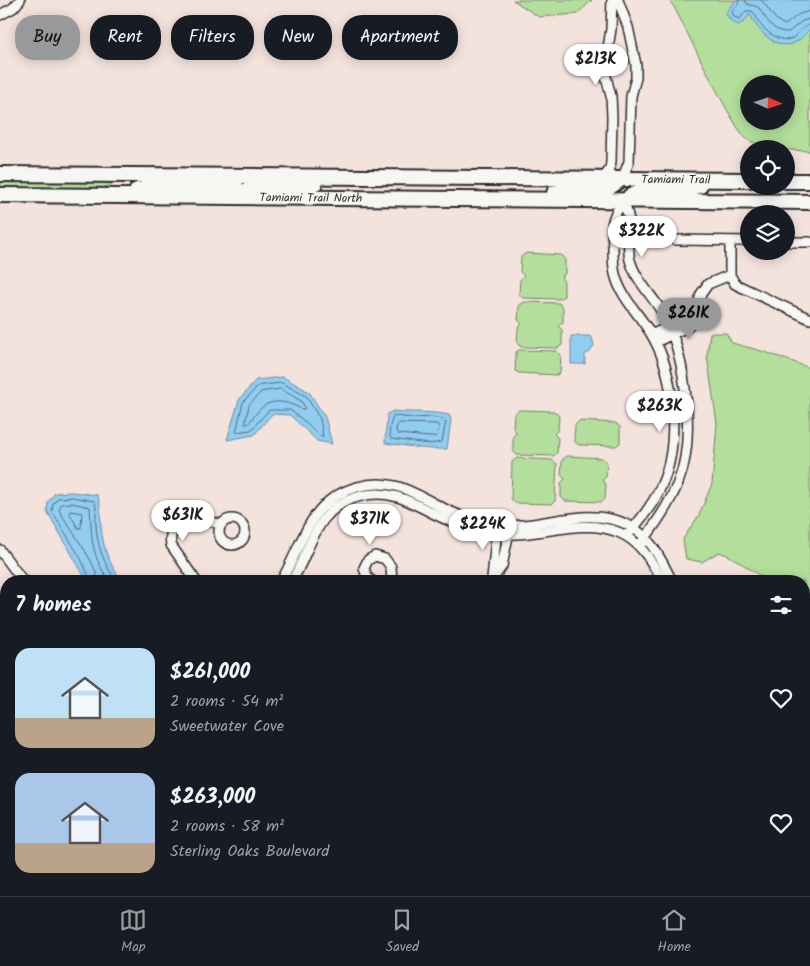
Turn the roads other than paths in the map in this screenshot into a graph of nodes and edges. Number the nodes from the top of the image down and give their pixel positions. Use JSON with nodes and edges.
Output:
{"nodes":[{"id":1,"x":20,"y":0,"type":"edge"},
{"id":2,"x":612,"y":0,"type":"edge"},
{"id":3,"x":618,"y":0,"type":"edge"},
{"id":4,"x":0,"y":15,"type":"edge"},
{"id":5,"x":0,"y":174,"type":"edge"},
{"id":6,"x":238,"y":176,"type":"junction"},
{"id":7,"x":366,"y":178,"type":"junction"},
{"id":8,"x":603,"y":179,"type":"junction"},
{"id":9,"x":622,"y":179,"type":"junction"},
{"id":10,"x":731,"y":180,"type":"junction"},
{"id":11,"x":740,"y":180,"type":"edge"},
{"id":12,"x":795,"y":181,"type":"edge"},
{"id":13,"x":810,"y":181,"type":"edge"},
{"id":14,"x":0,"y":195,"type":"edge"},
{"id":15,"x":110,"y":196,"type":"junction"},
{"id":16,"x":239,"y":197,"type":"junction"},
{"id":17,"x":504,"y":199,"type":"junction"},
{"id":18,"x":623,"y":200,"type":"junction"},
{"id":19,"x":810,"y":202,"type":"edge"},
{"id":20,"x":676,"y":240,"type":"dead end"},
{"id":21,"x":730,"y":241,"type":"junction"},
{"id":22,"x":740,"y":241,"type":"edge"},
{"id":23,"x":795,"y":242,"type":"edge"},
{"id":24,"x":810,"y":242,"type":"edge"},
{"id":25,"x":730,"y":275,"type":"junction"},
{"id":26,"x":697,"y":312,"type":"junction"},
{"id":27,"x":810,"y":319,"type":"edge"},
{"id":28,"x":669,"y":325,"type":"junction"},
{"id":29,"x":673,"y":335,"type":"junction"},
{"id":30,"x":654,"y":339,"type":"junction"},
{"id":31,"x":221,"y":525,"type":"dead end"},
{"id":32,"x":496,"y":529,"type":"junction"},
{"id":33,"x":509,"y":530,"type":"junction"},
{"id":34,"x":630,"y":532,"type":"junction"},
{"id":35,"x":645,"y":538,"type":"junction"},
{"id":36,"x":639,"y":546,"type":"junction"},
{"id":37,"x":0,"y":550,"type":"edge"},
{"id":38,"x":19,"y":575,"type":"edge"},
{"id":39,"x":192,"y":575,"type":"edge"},
{"id":40,"x":284,"y":575,"type":"edge"},
{"id":41,"x":295,"y":575,"type":"edge"},
{"id":42,"x":366,"y":575,"type":"edge"},
{"id":43,"x":392,"y":575,"type":"edge"},
{"id":44,"x":491,"y":575,"type":"edge"},
{"id":45,"x":495,"y":575,"type":"edge"},
{"id":46,"x":659,"y":575,"type":"edge"},
{"id":47,"x":669,"y":575,"type":"edge"}],
"edges":[{"from":1,"to":4,"type":"street"},
{"from":2,"to":8,"type":"street"},
{"from":3,"to":9,"type":"street"},
{"from":5,"to":6,"type":"main road","name":"Tamiami Trail North"},
{"from":6,"to":7,"type":"main road","name":"Tamiami Trail North"},
{"from":6,"to":15,"type":"main road"},
{"from":7,"to":8,"type":"main road","name":"Tamiami Trail North"},
{"from":7,"to":16,"type":"main road"},
{"from":8,"to":9,"type":"main road","name":"Tamiami Trail"},
{"from":9,"to":10,"type":"main road","name":"Tamiami Trail"},
{"from":9,"to":17,"type":"main road"},
{"from":10,"to":11,"type":"main road","name":"Tamiami Trail"},
{"from":10,"to":18,"type":"main road"},
{"from":12,"to":13,"type":"main road"},
{"from":14,"to":15,"type":"main road","name":"Tamiami Trail North"},
{"from":15,"to":16,"type":"main road","name":"Tamiami Trail North"},
{"from":16,"to":17,"type":"main road","name":"Tamiami Trail North"},
{"from":17,"to":18,"type":"main road","name":"Tamiami Trail North"},
{"from":18,"to":19,"type":"main road","name":"Tamiami Trail"},
{"from":18,"to":28,"type":"street"},
{"from":18,"to":30,"type":"street"},
{"from":20,"to":21,"type":"street"},
{"from":21,"to":22,"type":"street"},
{"from":21,"to":25,"type":"street"},
{"from":23,"to":24,"type":"street"},
{"from":25,"to":26,"type":"street"},
{"from":25,"to":27,"type":"street"},
{"from":26,"to":28,"type":"street"},
{"from":26,"to":29,"type":"street"},
{"from":28,"to":29,"type":"street"},
{"from":28,"to":30,"type":"street"},
{"from":29,"to":30,"type":"street"},
{"from":29,"to":35,"type":"street"},
{"from":30,"to":34,"type":"street"},
{"from":31,"to":39,"type":"street"},
{"from":32,"to":33,"type":"street"},
{"from":32,"to":40,"type":"street"},
{"from":32,"to":41,"type":"street"},
{"from":32,"to":44,"type":"street"},
{"from":33,"to":34,"type":"street"},
{"from":33,"to":45,"type":"street"},
{"from":34,"to":35,"type":"street"},
{"from":34,"to":36,"type":"street"},
{"from":35,"to":36,"type":"street"},
{"from":35,"to":47,"type":"street"},
{"from":36,"to":46,"type":"street"},
{"from":37,"to":38,"type":"street"},
{"from":42,"to":43,"type":"street"}]}
